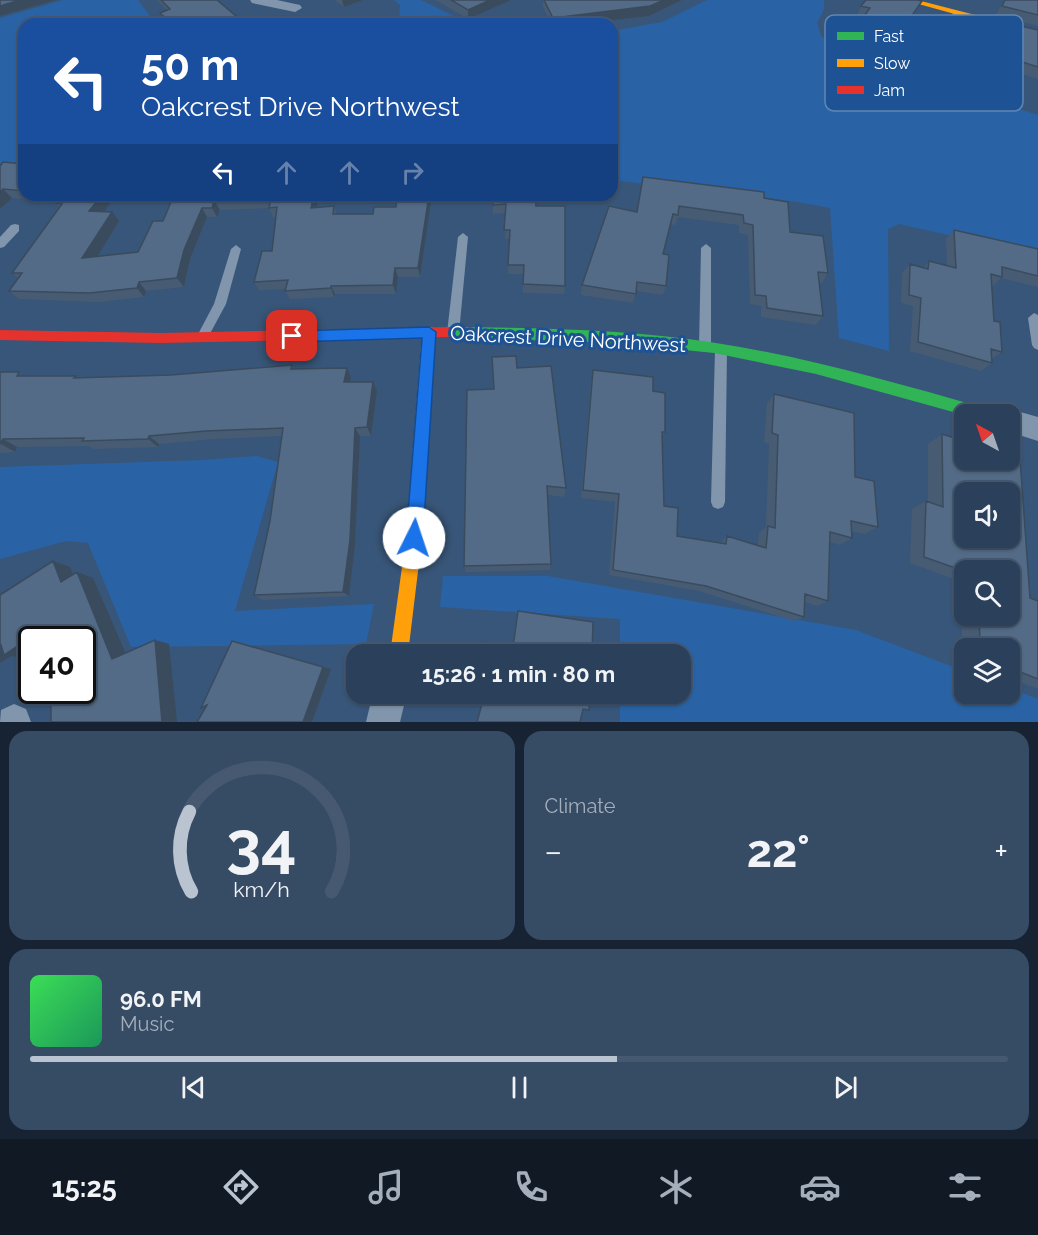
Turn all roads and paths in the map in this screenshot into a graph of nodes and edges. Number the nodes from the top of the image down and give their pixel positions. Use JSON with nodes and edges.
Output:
{"nodes":[{"id":1,"x":256,"y":0,"type":"edge"},
{"id":2,"x":908,"y":0,"type":"edge"},
{"id":3,"x":295,"y":8,"type":"dead end"},
{"id":4,"x":957,"y":13,"type":"joint"},
{"id":5,"x":965,"y":15,"type":"edge"},
{"id":6,"x":1023,"y":30,"type":"edge"},
{"id":7,"x":1038,"y":34,"type":"edge"},
{"id":8,"x":15,"y":228,"type":"dead end"},
{"id":9,"x":463,"y":237,"type":"dead end"},
{"id":10,"x":0,"y":244,"type":"edge"},
{"id":11,"x":706,"y":248,"type":"dead end"},
{"id":12,"x":236,"y":249,"type":"dead end"},
{"id":13,"x":1034,"y":318,"type":"dead end"},
{"id":14,"x":429,"y":332,"type":"junction"},
{"id":15,"x":453,"y":333,"type":"junction"},
{"id":16,"x":0,"y":335,"type":"edge"},
{"id":17,"x":201,"y":339,"type":"junction"},
{"id":18,"x":1038,"y":345,"type":"edge"},
{"id":19,"x":705,"y":348,"type":"junction"},
{"id":20,"x":721,"y":350,"type":"junction"},
{"id":21,"x":954,"y":406,"type":"edge"},
{"id":22,"x":1020,"y":424,"type":"edge"},
{"id":23,"x":1038,"y":429,"type":"edge"},
{"id":24,"x":718,"y":502,"type":"dead end"},
{"id":25,"x":400,"y":644,"type":"edge"},
{"id":26,"x":387,"y":704,"type":"edge"},
{"id":27,"x":383,"y":722,"type":"edge"}],
"edges":[{"from":1,"to":3,"type":"street"},
{"from":2,"to":4,"type":"street"},
{"from":4,"to":5,"type":"street"},
{"from":6,"to":7,"type":"street"},
{"from":8,"to":10,"type":"lane"},
{"from":9,"to":15,"type":"lane"},
{"from":11,"to":19,"type":"lane"},
{"from":12,"to":17,"type":"lane"},
{"from":13,"to":18,"type":"lane"},
{"from":14,"to":15,"type":"street","name":"Oakcrest Drive Northwest"},
{"from":14,"to":17,"type":"street","name":"Oakcrest Drive Northwest"},
{"from":14,"to":25,"type":"street"},
{"from":15,"to":19,"type":"street","name":"Oakcrest Drive Northwest"},
{"from":16,"to":17,"type":"street","name":"Oakcrest Drive Northwest"},
{"from":19,"to":20,"type":"street","name":"Oakcrest Drive Northwest"},
{"from":20,"to":21,"type":"street","name":"Oakcrest Drive Northwest"},
{"from":20,"to":24,"type":"lane"},
{"from":22,"to":23,"type":"street"},
{"from":26,"to":27,"type":"street"}]}
